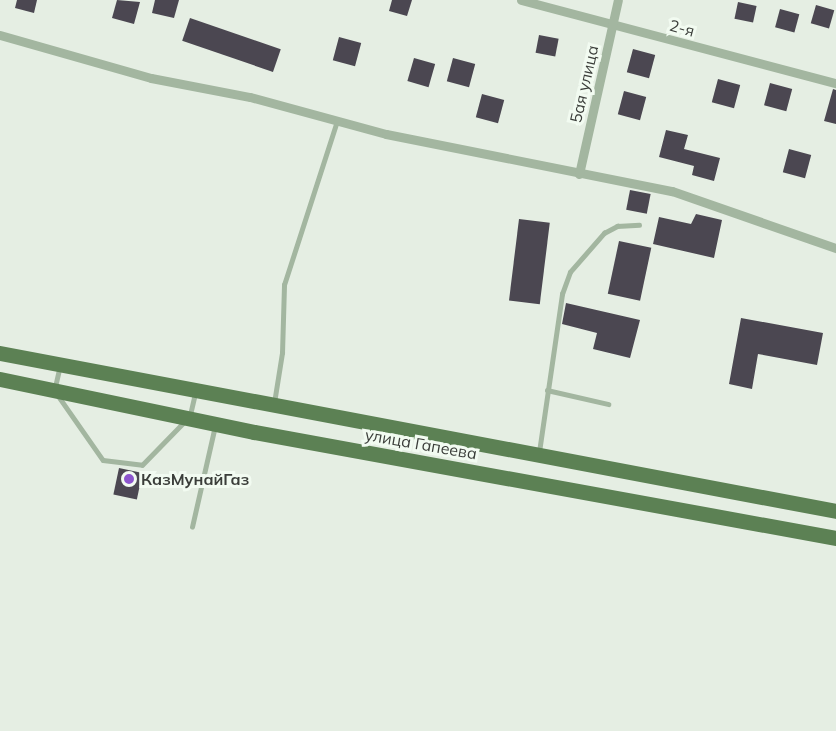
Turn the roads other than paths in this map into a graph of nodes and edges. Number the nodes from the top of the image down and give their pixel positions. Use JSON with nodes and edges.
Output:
{"nodes":[{"id":1,"x":521,"y":0,"type":"edge"},
{"id":2,"x":618,"y":0,"type":"edge"},
{"id":3,"x":613,"y":24,"type":"junction"},
{"id":4,"x":0,"y":35,"type":"edge"},
{"id":5,"x":836,"y":83,"type":"edge"},
{"id":6,"x":337,"y":121,"type":"junction"},
{"id":7,"x":579,"y":174,"type":"junction"},
{"id":8,"x":639,"y":225,"type":"dead end"},
{"id":9,"x":836,"y":248,"type":"edge"},
{"id":10,"x":0,"y":353,"type":"edge"},
{"id":11,"x":60,"y":366,"type":"junction"},
{"id":12,"x":0,"y":379,"type":"edge"},
{"id":13,"x":547,"y":390,"type":"junction"},
{"id":14,"x":54,"y":391,"type":"junction"},
{"id":15,"x":195,"y":393,"type":"junction"},
{"id":16,"x":608,"y":404,"type":"dead end"},
{"id":17,"x":273,"y":407,"type":"junction"},
{"id":18,"x":189,"y":418,"type":"junction"},
{"id":19,"x":215,"y":424,"type":"junction"},
{"id":20,"x":538,"y":458,"type":"junction"},
{"id":21,"x":836,"y":511,"type":"edge"},
{"id":22,"x":192,"y":527,"type":"dead end"},
{"id":23,"x":836,"y":538,"type":"edge"}],
"edges":[{"from":1,"to":3,"type":"street","name":"2-я"},
{"from":2,"to":3,"type":"street","name":"5ая улица"},
{"from":3,"to":5,"type":"street","name":"2-я"},
{"from":3,"to":7,"type":"street","name":"5ая улица"},
{"from":4,"to":6,"type":"street"},
{"from":6,"to":7,"type":"street"},
{"from":6,"to":17,"type":"lane"},
{"from":7,"to":9,"type":"street"},
{"from":8,"to":13,"type":"lane"},
{"from":10,"to":11,"type":"highway","name":"улица Гапеева"},
{"from":11,"to":14,"type":"lane"},
{"from":11,"to":15,"type":"highway","name":"улица Гапеева"},
{"from":12,"to":14,"type":"highway","name":"улица Гапеева"},
{"from":13,"to":16,"type":"lane"},
{"from":13,"to":20,"type":"lane"},
{"from":14,"to":18,"type":"highway","name":"улица Гапеева"},
{"from":14,"to":18,"type":"lane"},
{"from":15,"to":17,"type":"highway","name":"улица Гапеева"},
{"from":15,"to":18,"type":"lane"},
{"from":17,"to":20,"type":"highway","name":"улица Гапеева"},
{"from":18,"to":19,"type":"highway","name":"улица Гапеева"},
{"from":19,"to":22,"type":"lane"},
{"from":19,"to":23,"type":"highway","name":"улица Гапеева"},
{"from":20,"to":21,"type":"highway","name":"улица Гапеева"}]}
